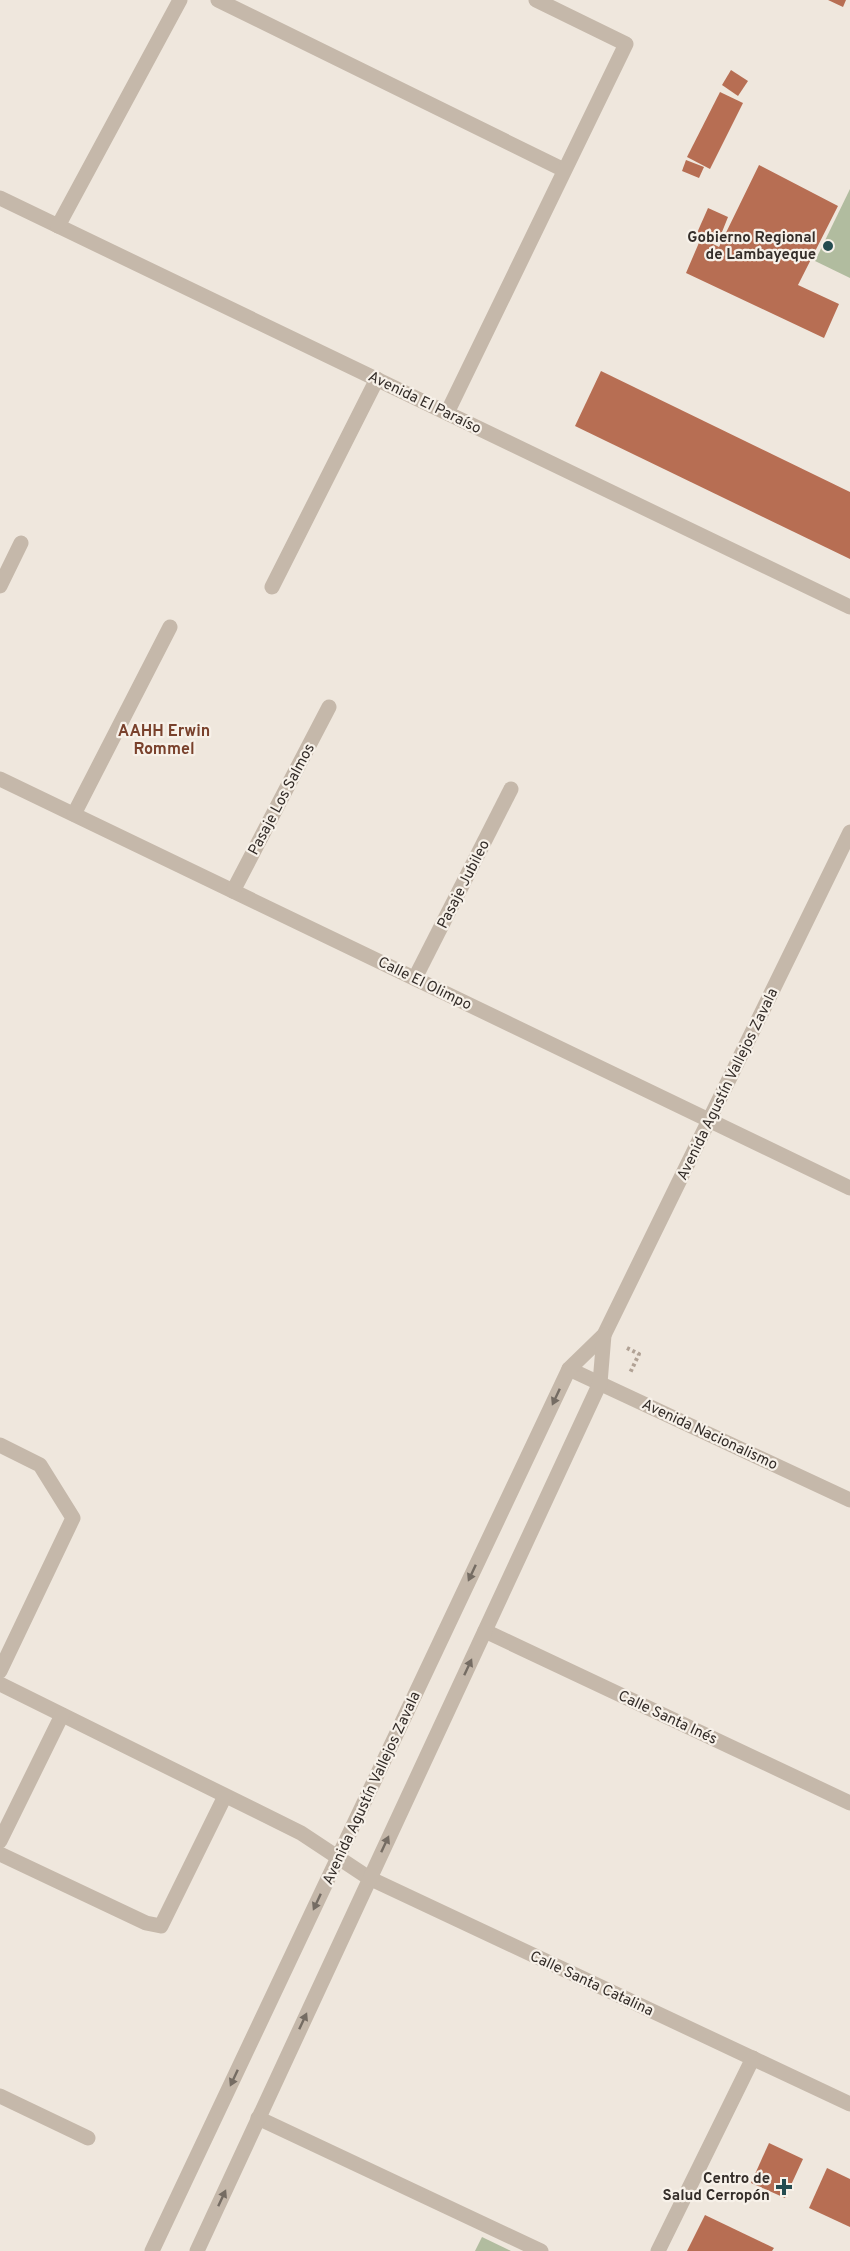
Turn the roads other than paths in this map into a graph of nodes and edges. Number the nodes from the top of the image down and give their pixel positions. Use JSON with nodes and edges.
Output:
{"nodes":[{"id":1,"x":180,"y":0,"type":"edge"},
{"id":2,"x":218,"y":0,"type":"edge"},
{"id":3,"x":536,"y":0,"type":"edge"},
{"id":4,"x":564,"y":170,"type":"junction"},
{"id":5,"x":0,"y":198,"type":"edge"},
{"id":6,"x":58,"y":226,"type":"junction"},
{"id":7,"x":377,"y":379,"type":"junction"},
{"id":8,"x":447,"y":413,"type":"junction"},
{"id":9,"x":21,"y":543,"type":"dead end"},
{"id":10,"x":0,"y":586,"type":"edge"},
{"id":11,"x":272,"y":587,"type":"dead end"},
{"id":12,"x":850,"y":607,"type":"edge"},
{"id":13,"x":170,"y":627,"type":"dead end"},
{"id":14,"x":329,"y":707,"type":"dead end"},
{"id":15,"x":0,"y":779,"type":"edge"},
{"id":16,"x":511,"y":789,"type":"dead end"},
{"id":17,"x":74,"y":814,"type":"junction"},
{"id":18,"x":850,"y":832,"type":"edge"},
{"id":19,"x":233,"y":891,"type":"junction"},
{"id":20,"x":415,"y":978,"type":"junction"},
{"id":21,"x":710,"y":1120,"type":"junction"},
{"id":22,"x":850,"y":1188,"type":"edge"},
{"id":23,"x":604,"y":1335,"type":"junction"},
{"id":24,"x":569,"y":1369,"type":"junction"},
{"id":25,"x":600,"y":1383,"type":"junction"},
{"id":26,"x":0,"y":1445,"type":"edge"},
{"id":27,"x":850,"y":1500,"type":"edge"},
{"id":28,"x":485,"y":1631,"type":"junction"},
{"id":29,"x":0,"y":1671,"type":"edge"},
{"id":30,"x":0,"y":1684,"type":"edge"},
{"id":31,"x":62,"y":1715,"type":"junction"},
{"id":32,"x":225,"y":1796,"type":"junction"},
{"id":33,"x":850,"y":1803,"type":"edge"},
{"id":34,"x":0,"y":1841,"type":"edge"},
{"id":35,"x":0,"y":1854,"type":"edge"},
{"id":36,"x":337,"y":1858,"type":"junction"},
{"id":37,"x":369,"y":1878,"type":"junction"},
{"id":38,"x":753,"y":2058,"type":"junction"},
{"id":39,"x":0,"y":2096,"type":"edge"},
{"id":40,"x":850,"y":2104,"type":"edge"},
{"id":41,"x":258,"y":2118,"type":"junction"},
{"id":42,"x":88,"y":2138,"type":"dead end"},
{"id":43,"x":152,"y":2251,"type":"edge"},
{"id":44,"x":197,"y":2251,"type":"edge"},
{"id":45,"x":541,"y":2251,"type":"edge"},
{"id":46,"x":658,"y":2251,"type":"edge"}],
"edges":[{"from":1,"to":6,"type":"street"},
{"from":2,"to":4,"type":"street"},
{"from":3,"to":4,"type":"street"},
{"from":4,"to":8,"type":"street"},
{"from":5,"to":6,"type":"street","name":"Avenida El Paraíso"},
{"from":6,"to":7,"type":"street","name":"Avenida El Paraíso"},
{"from":7,"to":8,"type":"street","name":"Avenida El Paraíso"},
{"from":7,"to":11,"type":"street"},
{"from":8,"to":12,"type":"street","name":"Avenida El Paraíso"},
{"from":9,"to":10,"type":"street"},
{"from":13,"to":17,"type":"street"},
{"from":14,"to":19,"type":"street","name":"Pasaje Los Salmos"},
{"from":15,"to":17,"type":"street","name":"Calle El Olimpo"},
{"from":16,"to":20,"type":"street","name":"Pasaje Jubileo"},
{"from":17,"to":19,"type":"street","name":"Calle El Olimpo"},
{"from":18,"to":21,"type":"street","name":"Avenida Agustín Vallejos Zavala"},
{"from":19,"to":20,"type":"street","name":"Calle El Olimpo"},
{"from":20,"to":21,"type":"street","name":"Calle El Olimpo"},
{"from":21,"to":22,"type":"street","name":"Calle El Olimpo"},
{"from":21,"to":23,"type":"street","name":"Avenida Agustín Vallejos Zavala"},
{"from":23,"to":24,"type":"street","name":"Avenida Agustín Vallejos Zavala"},
{"from":23,"to":25,"type":"street","name":"Avenida Agustín Vallejos Zavala"},
{"from":24,"to":25,"type":"street","name":"Avenida Nacionalismo"},
{"from":24,"to":36,"type":"street","name":"Avenida Agustín Vallejos Zavala","one_way":true},
{"from":25,"to":27,"type":"street","name":"Avenida Nacionalismo"},
{"from":25,"to":28,"type":"street","name":"Avenida Agustín Vallejos Zavala"},
{"from":26,"to":29,"type":"street"},
{"from":28,"to":33,"type":"street","name":"Calle Santa Inés"},
{"from":37,"to":28,"type":"street","name":"Avenida Agustín Vallejos Zavala","one_way":true},
{"from":30,"to":31,"type":"street","name":"Calle Santa Catalina"},
{"from":31,"to":32,"type":"street","name":"Calle Santa Catalina"},
{"from":31,"to":34,"type":"street"},
{"from":32,"to":35,"type":"street"},
{"from":32,"to":36,"type":"street","name":"Calle Santa Catalina"},
{"from":36,"to":37,"type":"street","name":"Calle Santa Catalina"},
{"from":36,"to":43,"type":"street","name":"Avenida Agustín Vallejos Zavala","one_way":true},
{"from":37,"to":38,"type":"street","name":"Calle Santa Catalina"},
{"from":41,"to":37,"type":"street","name":"Avenida Agustín Vallejos Zavala","one_way":true},
{"from":38,"to":40,"type":"street","name":"Calle Santa Catalina"},
{"from":38,"to":46,"type":"street"},
{"from":39,"to":42,"type":"street"},
{"from":44,"to":41,"type":"street","name":"Avenida Agustín Vallejos Zavala","one_way":true},
{"from":41,"to":45,"type":"street"}]}
